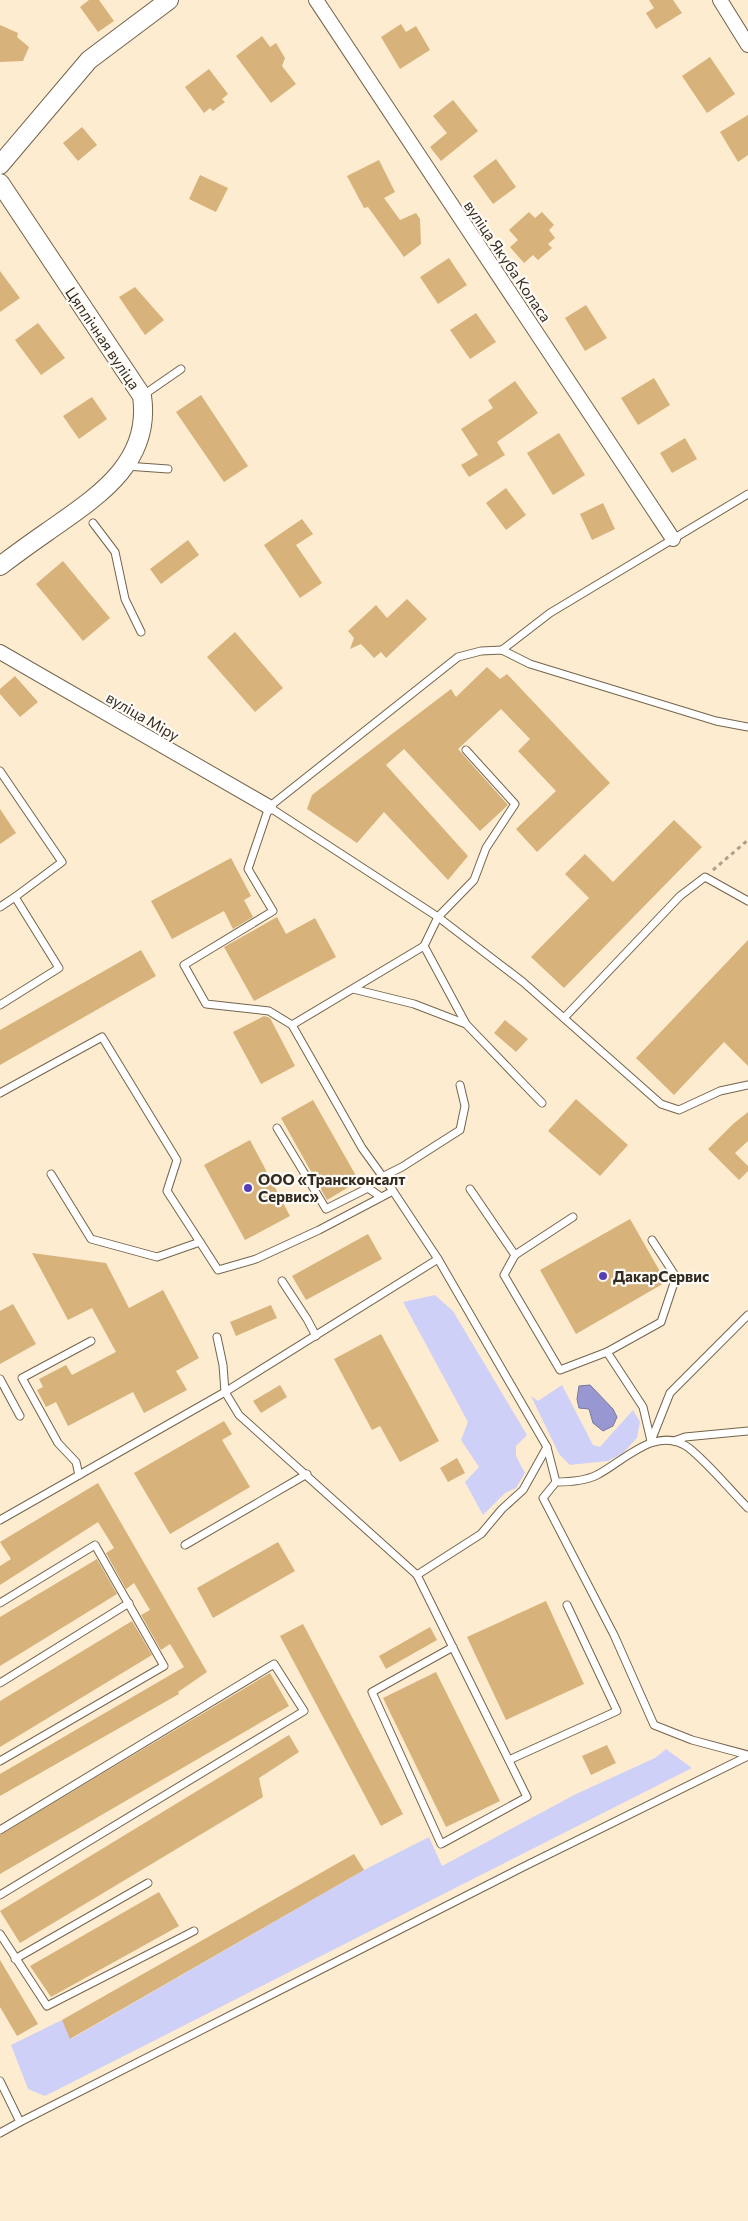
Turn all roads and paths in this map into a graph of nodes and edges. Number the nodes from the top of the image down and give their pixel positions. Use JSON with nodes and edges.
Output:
{"nodes":[{"id":1,"x":169,"y":0,"type":"edge"},
{"id":2,"x":316,"y":0,"type":"edge"},
{"id":3,"x":720,"y":0,"type":"edge"},
{"id":4,"x":748,"y":45,"type":"edge"},
{"id":5,"x":0,"y":166,"type":"edge"},
{"id":6,"x":0,"y":183,"type":"edge"},
{"id":7,"x":181,"y":369,"type":"dead end"},
{"id":8,"x":142,"y":396,"type":"junction"},
{"id":9,"x":124,"y":466,"type":"junction"},
{"id":10,"x":168,"y":469,"type":"dead end"},
{"id":11,"x":748,"y":494,"type":"edge"},
{"id":12,"x":93,"y":523,"type":"dead end"},
{"id":13,"x":674,"y":539,"type":"junction"},
{"id":14,"x":0,"y":566,"type":"edge"},
{"id":15,"x":142,"y":632,"type":"dead end"},
{"id":16,"x":502,"y":650,"type":"junction"},
{"id":17,"x":0,"y":652,"type":"edge"},
{"id":18,"x":748,"y":727,"type":"edge"},
{"id":19,"x":466,"y":750,"type":"dead end"},
{"id":20,"x":0,"y":771,"type":"edge"},
{"id":21,"x":269,"y":807,"type":"junction"},
{"id":22,"x":748,"y":840,"type":"edge"},
{"id":23,"x":705,"y":877,"type":"junction"},
{"id":24,"x":15,"y":898,"type":"junction"},
{"id":25,"x":748,"y":901,"type":"edge"},
{"id":26,"x":0,"y":907,"type":"edge"},
{"id":27,"x":438,"y":917,"type":"junction"},
{"id":28,"x":424,"y":946,"type":"junction"},
{"id":29,"x":354,"y":989,"type":"junction"},
{"id":30,"x":0,"y":1005,"type":"edge"},
{"id":31,"x":564,"y":1018,"type":"junction"},
{"id":32,"x":466,"y":1024,"type":"junction"},
{"id":33,"x":292,"y":1025,"type":"junction"},
{"id":34,"x":460,"y":1085,"type":"dead end"},
{"id":35,"x":748,"y":1085,"type":"edge"},
{"id":36,"x":0,"y":1093,"type":"edge"},
{"id":37,"x":542,"y":1103,"type":"dead end"},
{"id":38,"x":278,"y":1128,"type":"dead end"},
{"id":39,"x":51,"y":1174,"type":"dead end"},
{"id":40,"x":382,"y":1176,"type":"junction"},
{"id":41,"x":470,"y":1189,"type":"dead end"},
{"id":42,"x":393,"y":1191,"type":"junction"},
{"id":43,"x":381,"y":1197,"type":"junction"},
{"id":44,"x":573,"y":1217,"type":"dead end"},
{"id":45,"x":652,"y":1240,"type":"dead end"},
{"id":46,"x":200,"y":1242,"type":"junction"},
{"id":47,"x":515,"y":1255,"type":"junction"},
{"id":48,"x":438,"y":1259,"type":"junction"},
{"id":49,"x":282,"y":1281,"type":"dead end"},
{"id":50,"x":748,"y":1315,"type":"edge"},
{"id":51,"x":316,"y":1336,"type":"junction"},
{"id":52,"x":217,"y":1337,"type":"dead end"},
{"id":53,"x":91,"y":1341,"type":"dead end"},
{"id":54,"x":607,"y":1352,"type":"junction"},
{"id":55,"x":0,"y":1379,"type":"edge"},
{"id":56,"x":225,"y":1392,"type":"junction"},
{"id":57,"x":20,"y":1416,"type":"dead end"},
{"id":58,"x":748,"y":1431,"type":"edge"},
{"id":59,"x":651,"y":1441,"type":"junction"},
{"id":60,"x":674,"y":1441,"type":"junction"},
{"id":61,"x":547,"y":1446,"type":"junction"},
{"id":62,"x":307,"y":1474,"type":"junction"},
{"id":63,"x":79,"y":1475,"type":"junction"},
{"id":64,"x":556,"y":1482,"type":"junction"},
{"id":65,"x":748,"y":1508,"type":"edge"},
{"id":66,"x":0,"y":1520,"type":"edge"},
{"id":67,"x":185,"y":1545,"type":"dead end"},
{"id":68,"x":417,"y":1575,"type":"junction"},
{"id":69,"x":129,"y":1603,"type":"junction"},
{"id":70,"x":0,"y":1604,"type":"edge"},
{"id":71,"x":567,"y":1605,"type":"dead end"},
{"id":72,"x":453,"y":1647,"type":"junction"},
{"id":73,"x":0,"y":1682,"type":"edge"},
{"id":74,"x":748,"y":1756,"type":"edge"},
{"id":75,"x":509,"y":1760,"type":"junction"},
{"id":76,"x":0,"y":1761,"type":"edge"},
{"id":77,"x":0,"y":1830,"type":"edge"},
{"id":78,"x":148,"y":1884,"type":"dead end"},
{"id":79,"x":0,"y":1895,"type":"edge"},
{"id":80,"x":194,"y":1931,"type":"dead end"},
{"id":81,"x":0,"y":1934,"type":"edge"},
{"id":82,"x":15,"y":1960,"type":"junction"},
{"id":83,"x":0,"y":2081,"type":"edge"},
{"id":84,"x":20,"y":2122,"type":"junction"},
{"id":85,"x":0,"y":2133,"type":"edge"}],
"edges":[{"from":1,"to":5,"type":"street"},
{"from":2,"to":13,"type":"street","name":"вуліца Якуба Коласа"},
{"from":3,"to":4,"type":"street"},
{"from":6,"to":8,"type":"street","name":"Цяплічная вуліца"},
{"from":7,"to":8,"type":"lane"},
{"from":8,"to":9,"type":"street","name":"Цяплічная вуліца"},
{"from":9,"to":10,"type":"lane"},
{"from":9,"to":14,"type":"street","name":"Цяплічная вуліца"},
{"from":11,"to":13,"type":"lane"},
{"from":12,"to":15,"type":"lane"},
{"from":13,"to":16,"type":"lane"},
{"from":16,"to":18,"type":"lane"},
{"from":16,"to":21,"type":"lane"},
{"from":17,"to":21,"type":"street","name":"вуліца Міру"},
{"from":19,"to":27,"type":"lane"},
{"from":20,"to":24,"type":"lane"},
{"from":21,"to":27,"type":"lane"},
{"from":21,"to":33,"type":"lane"},
{"from":22,"to":23,"type":"path"},
{"from":23,"to":25,"type":"lane"},
{"from":23,"to":31,"type":"lane"},
{"from":24,"to":26,"type":"lane"},
{"from":24,"to":30,"type":"lane"},
{"from":27,"to":28,"type":"lane"},
{"from":27,"to":31,"type":"lane"},
{"from":28,"to":29,"type":"lane"},
{"from":28,"to":32,"type":"lane"},
{"from":29,"to":32,"type":"lane"},
{"from":29,"to":33,"type":"lane"},
{"from":31,"to":35,"type":"lane"},
{"from":32,"to":37,"type":"lane"},
{"from":33,"to":40,"type":"lane"},
{"from":34,"to":40,"type":"lane"},
{"from":36,"to":46,"type":"lane"},
{"from":38,"to":43,"type":"lane"},
{"from":39,"to":46,"type":"lane"},
{"from":40,"to":42,"type":"lane"},
{"from":41,"to":47,"type":"lane"},
{"from":42,"to":43,"type":"lane"},
{"from":42,"to":48,"type":"lane"},
{"from":43,"to":46,"type":"lane"},
{"from":44,"to":47,"type":"lane"},
{"from":45,"to":54,"type":"lane"},
{"from":47,"to":54,"type":"lane"},
{"from":48,"to":51,"type":"lane"},
{"from":48,"to":61,"type":"lane"},
{"from":49,"to":51,"type":"lane"},
{"from":50,"to":59,"type":"lane"},
{"from":51,"to":56,"type":"lane"},
{"from":52,"to":56,"type":"lane"},
{"from":53,"to":63,"type":"lane"},
{"from":54,"to":59,"type":"lane"},
{"from":55,"to":57,"type":"lane"},
{"from":56,"to":62,"type":"lane"},
{"from":56,"to":63,"type":"lane"},
{"from":58,"to":60,"type":"lane"},
{"from":59,"to":60,"type":"lane"},
{"from":59,"to":64,"type":"lane"},
{"from":60,"to":65,"type":"lane"},
{"from":61,"to":64,"type":"lane"},
{"from":61,"to":68,"type":"lane"},
{"from":62,"to":67,"type":"lane"},
{"from":62,"to":68,"type":"lane"},
{"from":63,"to":66,"type":"lane"},
{"from":64,"to":74,"type":"lane"},
{"from":68,"to":72,"type":"lane"},
{"from":69,"to":70,"type":"lane"},
{"from":69,"to":73,"type":"lane"},
{"from":69,"to":76,"type":"lane"},
{"from":71,"to":75,"type":"lane"},
{"from":72,"to":75,"type":"lane"},
{"from":72,"to":75,"type":"lane"},
{"from":74,"to":84,"type":"lane"},
{"from":77,"to":79,"type":"lane"},
{"from":78,"to":82,"type":"lane"},
{"from":80,"to":82,"type":"lane"},
{"from":81,"to":82,"type":"lane"},
{"from":83,"to":84,"type":"lane"},
{"from":84,"to":85,"type":"lane"}]}
